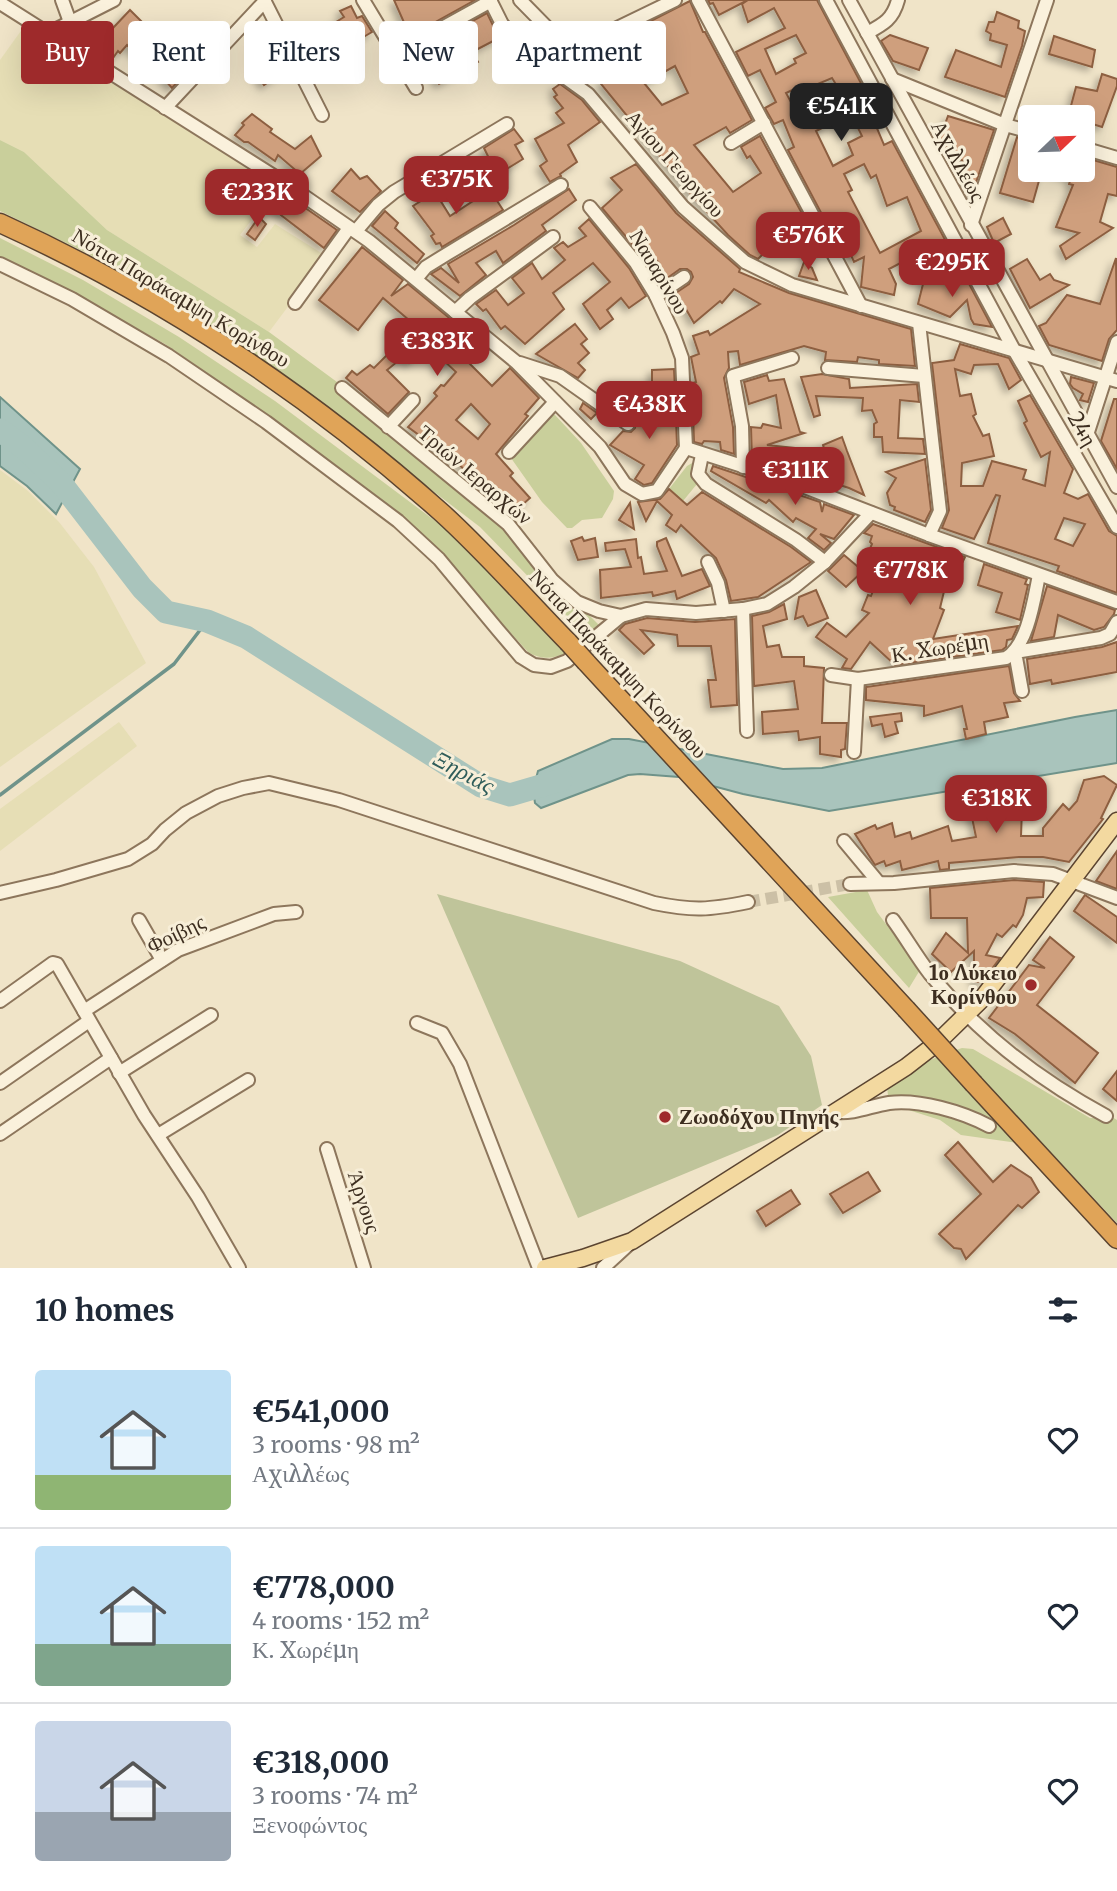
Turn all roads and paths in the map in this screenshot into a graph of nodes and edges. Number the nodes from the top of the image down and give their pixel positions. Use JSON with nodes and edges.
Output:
{"nodes":[{"id":1,"x":62,"y":0,"type":"edge"},
{"id":2,"x":114,"y":0,"type":"edge"},
{"id":3,"x":264,"y":0,"type":"edge"},
{"id":4,"x":363,"y":0,"type":"edge"},
{"id":5,"x":520,"y":0,"type":"edge"},
{"id":6,"x":675,"y":0,"type":"edge"},
{"id":7,"x":698,"y":0,"type":"edge"},
{"id":8,"x":826,"y":0,"type":"edge"},
{"id":9,"x":849,"y":0,"type":"edge"},
{"id":10,"x":898,"y":0,"type":"edge"},
{"id":11,"x":1047,"y":0,"type":"edge"},
{"id":12,"x":490,"y":1,"type":"edge"},
{"id":13,"x":0,"y":3,"type":"edge"},
{"id":14,"x":29,"y":21,"type":"edge"},
{"id":15,"x":70,"y":21,"type":"edge"},
{"id":16,"x":72,"y":21,"type":"edge"},
{"id":17,"x":454,"y":21,"type":"edge"},
{"id":18,"x":500,"y":21,"type":"edge"},
{"id":19,"x":541,"y":21,"type":"edge"},
{"id":20,"x":632,"y":21,"type":"edge"},
{"id":21,"x":379,"y":27,"type":"edge"},
{"id":22,"x":867,"y":33,"type":"junction"},
{"id":23,"x":114,"y":74,"type":"edge"},
{"id":24,"x":892,"y":79,"type":"junction"},
{"id":25,"x":414,"y":84,"type":"edge"},
{"id":26,"x":577,"y":84,"type":"edge"},
{"id":27,"x":416,"y":88,"type":"dead end"},
{"id":28,"x":165,"y":107,"type":"junction"},
{"id":29,"x":322,"y":115,"type":"dead end"},
{"id":30,"x":764,"y":123,"type":"junction"},
{"id":31,"x":508,"y":124,"type":"dead end"},
{"id":32,"x":1006,"y":125,"type":"junction"},
{"id":33,"x":1018,"y":128,"type":"edge"},
{"id":34,"x":731,"y":143,"type":"dead end"},
{"id":35,"x":1096,"y":152,"type":"edge"},
{"id":36,"x":1117,"y":158,"type":"edge"},
{"id":37,"x":561,"y":185,"type":"dead end"},
{"id":38,"x":590,"y":207,"type":"dead end"},
{"id":39,"x":0,"y":223,"type":"edge"},
{"id":40,"x":971,"y":225,"type":"junction"},
{"id":41,"x":352,"y":229,"type":"junction"},
{"id":42,"x":553,"y":237,"type":"dead end"},
{"id":43,"x":0,"y":264,"type":"edge"},
{"id":44,"x":684,"y":277,"type":"dead end"},
{"id":45,"x":416,"y":279,"type":"junction"},
{"id":46,"x":656,"y":296,"type":"junction"},
{"id":47,"x":295,"y":303,"type":"dead end"},
{"id":48,"x":861,"y":306,"type":"junction"},
{"id":49,"x":455,"y":312,"type":"junction"},
{"id":50,"x":919,"y":323,"type":"junction"},
{"id":51,"x":1117,"y":342,"type":"edge"},
{"id":52,"x":1020,"y":352,"type":"junction"},
{"id":53,"x":792,"y":358,"type":"dead end"},
{"id":54,"x":1045,"y":359,"type":"junction"},
{"id":55,"x":516,"y":362,"type":"junction"},
{"id":56,"x":828,"y":368,"type":"dead end"},
{"id":57,"x":924,"y":376,"type":"junction"},
{"id":58,"x":1111,"y":379,"type":"edge"},
{"id":59,"x":342,"y":388,"type":"dead end"},
{"id":60,"x":413,"y":400,"type":"dead end"},
{"id":61,"x":555,"y":402,"type":"junction"},
{"id":62,"x":628,"y":424,"type":"dead end"},
{"id":63,"x":388,"y":427,"type":"junction"},
{"id":64,"x":1087,"y":435,"type":"junction"},
{"id":65,"x":686,"y":448,"type":"junction"},
{"id":66,"x":509,"y":452,"type":"dead end"},
{"id":67,"x":702,"y":455,"type":"junction"},
{"id":68,"x":743,"y":467,"type":"junction"},
{"id":69,"x":1117,"y":487,"type":"edge"},
{"id":70,"x":871,"y":513,"type":"junction"},
{"id":71,"x":1117,"y":527,"type":"edge"},
{"id":72,"x":929,"y":536,"type":"junction"},
{"id":73,"x":708,"y":562,"type":"dead end"},
{"id":74,"x":825,"y":562,"type":"junction"},
{"id":75,"x":1040,"y":575,"type":"junction"},
{"id":76,"x":1117,"y":602,"type":"edge"},
{"id":77,"x":743,"y":609,"type":"junction"},
{"id":78,"x":724,"y":611,"type":"junction"},
{"id":79,"x":621,"y":616,"type":"junction"},
{"id":80,"x":1117,"y":622,"type":"edge"},
{"id":81,"x":1015,"y":652,"type":"junction"},
{"id":82,"x":831,"y":675,"type":"dead end"},
{"id":83,"x":858,"y":680,"type":"junction"},
{"id":84,"x":1022,"y":691,"type":"dead end"},
{"id":85,"x":747,"y":731,"type":"dead end"},
{"id":86,"x":854,"y":752,"type":"dead end"},
{"id":87,"x":1117,"y":821,"type":"edge"},
{"id":88,"x":844,"y":841,"type":"dead end"},
{"id":89,"x":1070,"y":881,"type":"junction"},
{"id":90,"x":879,"y":883,"type":"junction"},
{"id":91,"x":850,"y":884,"type":"tunnel mouth"},
{"id":92,"x":0,"y":893,"type":"edge"},
{"id":93,"x":1117,"y":898,"type":"edge"},
{"id":94,"x":748,"y":902,"type":"tunnel mouth"},
{"id":95,"x":296,"y":912,"type":"dead end"},
{"id":96,"x":139,"y":920,"type":"dead end"},
{"id":97,"x":893,"y":920,"type":"dead end"},
{"id":98,"x":162,"y":960,"type":"junction"},
{"id":99,"x":0,"y":1001,"type":"edge"},
{"id":100,"x":967,"y":1014,"type":"junction"},
{"id":101,"x":211,"y":1015,"type":"dead end"},
{"id":102,"x":86,"y":1016,"type":"junction"},
{"id":103,"x":416,"y":1023,"type":"dead end"},
{"id":104,"x":111,"y":1058,"type":"junction"},
{"id":105,"x":119,"y":1073,"type":"junction"},
{"id":106,"x":248,"y":1080,"type":"dead end"},
{"id":107,"x":0,"y":1083,"type":"edge"},
{"id":108,"x":835,"y":1112,"type":"junction"},
{"id":109,"x":1106,"y":1116,"type":"dead end"},
{"id":110,"x":989,"y":1126,"type":"dead end"},
{"id":111,"x":0,"y":1134,"type":"edge"},
{"id":112,"x":158,"y":1135,"type":"junction"},
{"id":113,"x":327,"y":1149,"type":"dead end"},
{"id":114,"x":1117,"y":1240,"type":"edge"},
{"id":115,"x":632,"y":1241,"type":"junction"},
{"id":116,"x":239,"y":1268,"type":"edge"},
{"id":117,"x":364,"y":1268,"type":"edge"},
{"id":118,"x":538,"y":1268,"type":"edge"},
{"id":119,"x":545,"y":1268,"type":"edge"},
{"id":120,"x":603,"y":1268,"type":"edge"}],
"edges":[{"from":1,"to":15,"type":"street"},
{"from":2,"to":16,"type":"street"},
{"from":3,"to":28,"type":"street"},
{"from":3,"to":29,"type":"street"},
{"from":4,"to":21,"type":"street"},
{"from":5,"to":19,"type":"street"},
{"from":6,"to":20,"type":"street"},
{"from":7,"to":30,"type":"street"},
{"from":8,"to":52,"type":"street","name":"Αχιλλέως"},
{"from":9,"to":22,"type":"street","name":"Αχιλλέως"},
{"from":10,"to":22,"type":"street"},
{"from":11,"to":32,"type":"street"},
{"from":12,"to":17,"type":"street"},
{"from":12,"to":18,"type":"street","name":"Αγίου Γεωργίου"},
{"from":13,"to":14,"type":"street"},
{"from":22,"to":24,"type":"street","name":"Αχιλλέως"},
{"from":23,"to":28,"type":"street"},
{"from":24,"to":32,"type":"street"},
{"from":24,"to":40,"type":"street","name":"Αχιλλέως"},
{"from":25,"to":27,"type":"street"},
{"from":26,"to":48,"type":"street","name":"Αγίου Γεωργίου"},
{"from":28,"to":41,"type":"street"},
{"from":30,"to":34,"type":"street"},
{"from":30,"to":48,"type":"street"},
{"from":31,"to":41,"type":"street"},
{"from":32,"to":33,"type":"street"},
{"from":32,"to":40,"type":"street"},
{"from":35,"to":36,"type":"street"},
{"from":37,"to":45,"type":"street"},
{"from":38,"to":46,"type":"street","name":"Ναυαρίνου"},
{"from":39,"to":114,"type":"highway","name":"Νότια Παράκαμψη Κορίνθου","bridge":true},
{"from":40,"to":54,"type":"street","name":"Αχιλλέως"},
{"from":41,"to":45,"type":"street"},
{"from":41,"to":47,"type":"street"},
{"from":42,"to":49,"type":"street"},
{"from":43,"to":79,"type":"street"},
{"from":44,"to":46,"type":"street"},
{"from":45,"to":49,"type":"street"},
{"from":46,"to":65,"type":"street","name":"Ναυαρίνου"},
{"from":48,"to":50,"type":"street","name":"Αγίου Γεωργίου"},
{"from":49,"to":55,"type":"street"},
{"from":50,"to":52,"type":"street","name":"Αγίου Γεωργίου"},
{"from":50,"to":57,"type":"street"},
{"from":51,"to":58,"type":"street"},
{"from":52,"to":54,"type":"street","name":"Αγίου Γεωργίου"},
{"from":52,"to":71,"type":"street","name":"24η"},
{"from":53,"to":68,"type":"street"},
{"from":54,"to":58,"type":"street","name":"Αγίου Γεωργίου"},
{"from":54,"to":64,"type":"street","name":"Αχιλλέως"},
{"from":55,"to":61,"type":"street"},
{"from":55,"to":62,"type":"street"},
{"from":56,"to":57,"type":"street"},
{"from":57,"to":72,"type":"street"},
{"from":58,"to":64,"type":"street"},
{"from":59,"to":63,"type":"street","name":"Τριών Ιεραρχών"},
{"from":60,"to":63,"type":"street"},
{"from":61,"to":65,"type":"street"},
{"from":61,"to":66,"type":"street"},
{"from":63,"to":79,"type":"street","name":"Τριών Ιεραρχών"},
{"from":64,"to":69,"type":"street","name":"Αχιλλέως"},
{"from":65,"to":67,"type":"street"},
{"from":67,"to":68,"type":"street"},
{"from":67,"to":74,"type":"street"},
{"from":68,"to":70,"type":"street"},
{"from":70,"to":72,"type":"street"},
{"from":70,"to":74,"type":"street","name":"Τριών Ιεραρχών"},
{"from":72,"to":75,"type":"street"},
{"from":73,"to":78,"type":"street"},
{"from":74,"to":77,"type":"street","name":"Τριών Ιεραρχών"},
{"from":75,"to":76,"type":"street"},
{"from":75,"to":81,"type":"street","name":"Κ. Χωρέμη"},
{"from":77,"to":78,"type":"street","name":"Τριών Ιεραρχών"},
{"from":77,"to":85,"type":"street"},
{"from":78,"to":79,"type":"street","name":"Τριών Ιεραρχών"},
{"from":80,"to":81,"type":"street"},
{"from":81,"to":83,"type":"street","name":"Κ. Χωρέμη"},
{"from":81,"to":84,"type":"street"},
{"from":82,"to":83,"type":"street","name":"Κ. Χωρέμη"},
{"from":83,"to":86,"type":"street"},
{"from":87,"to":89,"type":"main road"},
{"from":88,"to":90,"type":"street"},
{"from":89,"to":90,"type":"street"},
{"from":89,"to":93,"type":"street"},
{"from":89,"to":100,"type":"main road"},
{"from":90,"to":91,"type":"street"},
{"from":92,"to":94,"type":"street"},
{"from":95,"to":98,"type":"street","name":"Φοίβης"},
{"from":96,"to":98,"type":"street"},
{"from":97,"to":100,"type":"street"},
{"from":98,"to":102,"type":"street","name":"Φοίβης"},
{"from":99,"to":102,"type":"street"},
{"from":100,"to":108,"type":"main road"},
{"from":100,"to":109,"type":"street"},
{"from":101,"to":105,"type":"street"},
{"from":102,"to":104,"type":"street"},
{"from":102,"to":107,"type":"street","name":"Φοίβης"},
{"from":103,"to":118,"type":"street"},
{"from":104,"to":105,"type":"street"},
{"from":104,"to":111,"type":"street"},
{"from":105,"to":112,"type":"street"},
{"from":106,"to":112,"type":"street"},
{"from":108,"to":110,"type":"street"},
{"from":108,"to":115,"type":"main road"},
{"from":112,"to":116,"type":"street"},
{"from":113,"to":117,"type":"street","name":"Άργους"},
{"from":115,"to":119,"type":"main road"},
{"from":115,"to":120,"type":"street"}]}
